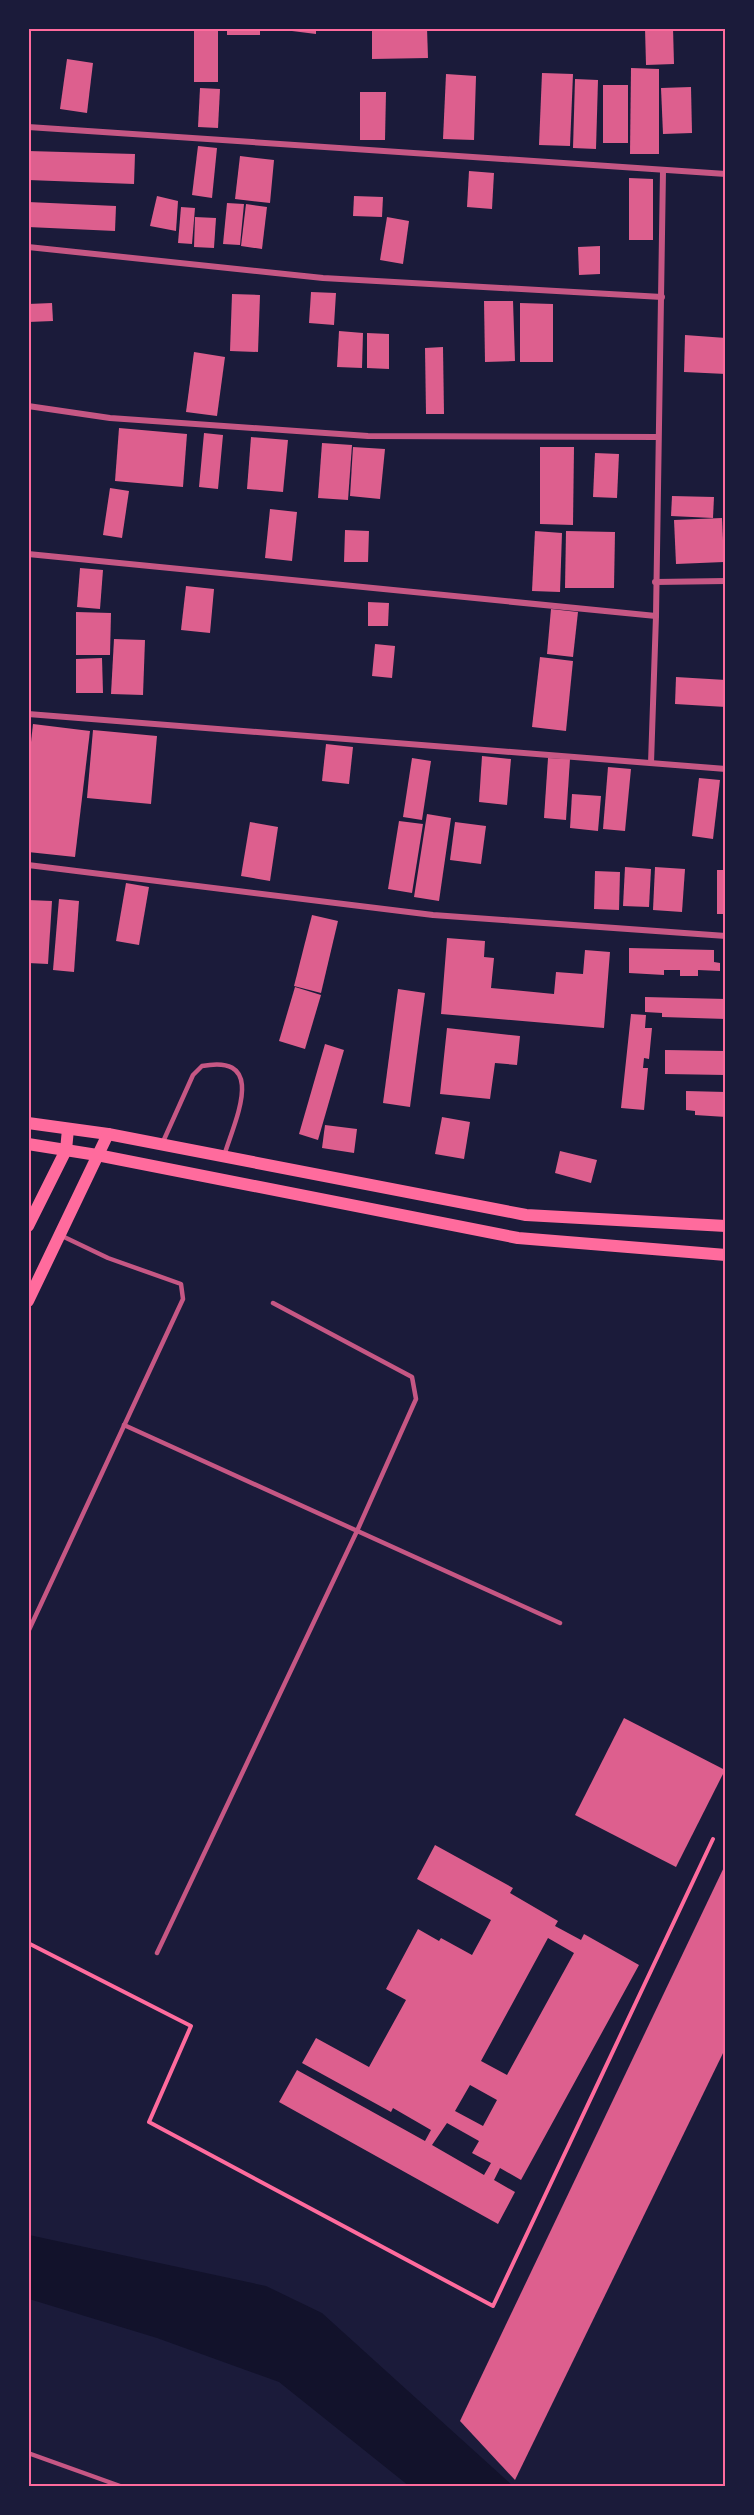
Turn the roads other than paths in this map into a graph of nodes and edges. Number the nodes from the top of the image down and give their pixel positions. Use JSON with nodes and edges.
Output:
{"nodes":[{"id":1,"x":28,"y":127,"type":"edge"},
{"id":2,"x":663,"y":171,"type":"junction"},
{"id":3,"x":726,"y":174,"type":"edge"},
{"id":4,"x":28,"y":247,"type":"edge"},
{"id":5,"x":662,"y":297,"type":"junction"},
{"id":6,"x":28,"y":406,"type":"edge"},
{"id":7,"x":657,"y":437,"type":"junction"},
{"id":8,"x":28,"y":554,"type":"edge"},
{"id":9,"x":726,"y":581,"type":"edge"},
{"id":10,"x":655,"y":582,"type":"junction"},
{"id":11,"x":656,"y":616,"type":"junction"},
{"id":12,"x":28,"y":714,"type":"edge"},
{"id":13,"x":651,"y":764,"type":"junction"},
{"id":14,"x":726,"y":769,"type":"edge"},
{"id":15,"x":28,"y":865,"type":"edge"},
{"id":16,"x":726,"y":936,"type":"edge"},
{"id":17,"x":28,"y":1123,"type":"edge"},
{"id":18,"x":68,"y":1129,"type":"junction"},
{"id":19,"x":108,"y":1134,"type":"junction"},
{"id":20,"x":28,"y":1144,"type":"edge"},
{"id":21,"x":162,"y":1144,"type":"junction"},
{"id":22,"x":66,"y":1150,"type":"junction"},
{"id":23,"x":97,"y":1155,"type":"junction"},
{"id":24,"x":224,"y":1156,"type":"junction"},
{"id":25,"x":28,"y":1226,"type":"edge"},
{"id":26,"x":726,"y":1226,"type":"edge"},
{"id":27,"x":59,"y":1235,"type":"junction"},
{"id":28,"x":726,"y":1255,"type":"edge"},
{"id":29,"x":28,"y":1301,"type":"edge"},
{"id":30,"x":273,"y":1303,"type":"dead end"},
{"id":31,"x":124,"y":1425,"type":"junction"},
{"id":32,"x":357,"y":1531,"type":"junction"},
{"id":33,"x":560,"y":1623,"type":"dead end"},
{"id":34,"x":28,"y":1632,"type":"edge"},
{"id":35,"x":157,"y":1953,"type":"dead end"},
{"id":36,"x":28,"y":2453,"type":"edge"},
{"id":37,"x":120,"y":2487,"type":"edge"}],
"edges":[{"from":1,"to":2,"type":"street"},
{"from":2,"to":3,"type":"street"},
{"from":2,"to":5,"type":"street"},
{"from":4,"to":5,"type":"street"},
{"from":5,"to":7,"type":"street"},
{"from":6,"to":7,"type":"street"},
{"from":7,"to":10,"type":"street"},
{"from":8,"to":11,"type":"street"},
{"from":9,"to":10,"type":"street"},
{"from":10,"to":11,"type":"street"},
{"from":11,"to":13,"type":"street"},
{"from":12,"to":13,"type":"street"},
{"from":13,"to":14,"type":"street"},
{"from":15,"to":16,"type":"street"},
{"from":17,"to":18,"type":"main road"},
{"from":18,"to":19,"type":"main road"},
{"from":18,"to":22,"type":"main road"},
{"from":19,"to":21,"type":"main road"},
{"from":19,"to":23,"type":"main road"},
{"from":20,"to":22,"type":"main road"},
{"from":21,"to":24,"type":"main road"},
{"from":21,"to":24,"type":"lane"},
{"from":22,"to":23,"type":"main road"},
{"from":22,"to":25,"type":"main road"},
{"from":23,"to":27,"type":"main road"},
{"from":23,"to":28,"type":"main road"},
{"from":24,"to":26,"type":"main road"},
{"from":27,"to":29,"type":"main road"},
{"from":27,"to":31,"type":"lane"},
{"from":30,"to":32,"type":"lane"},
{"from":31,"to":32,"type":"lane"},
{"from":31,"to":34,"type":"lane"},
{"from":32,"to":33,"type":"lane"},
{"from":32,"to":35,"type":"lane"},
{"from":36,"to":37,"type":"lane"}]}
